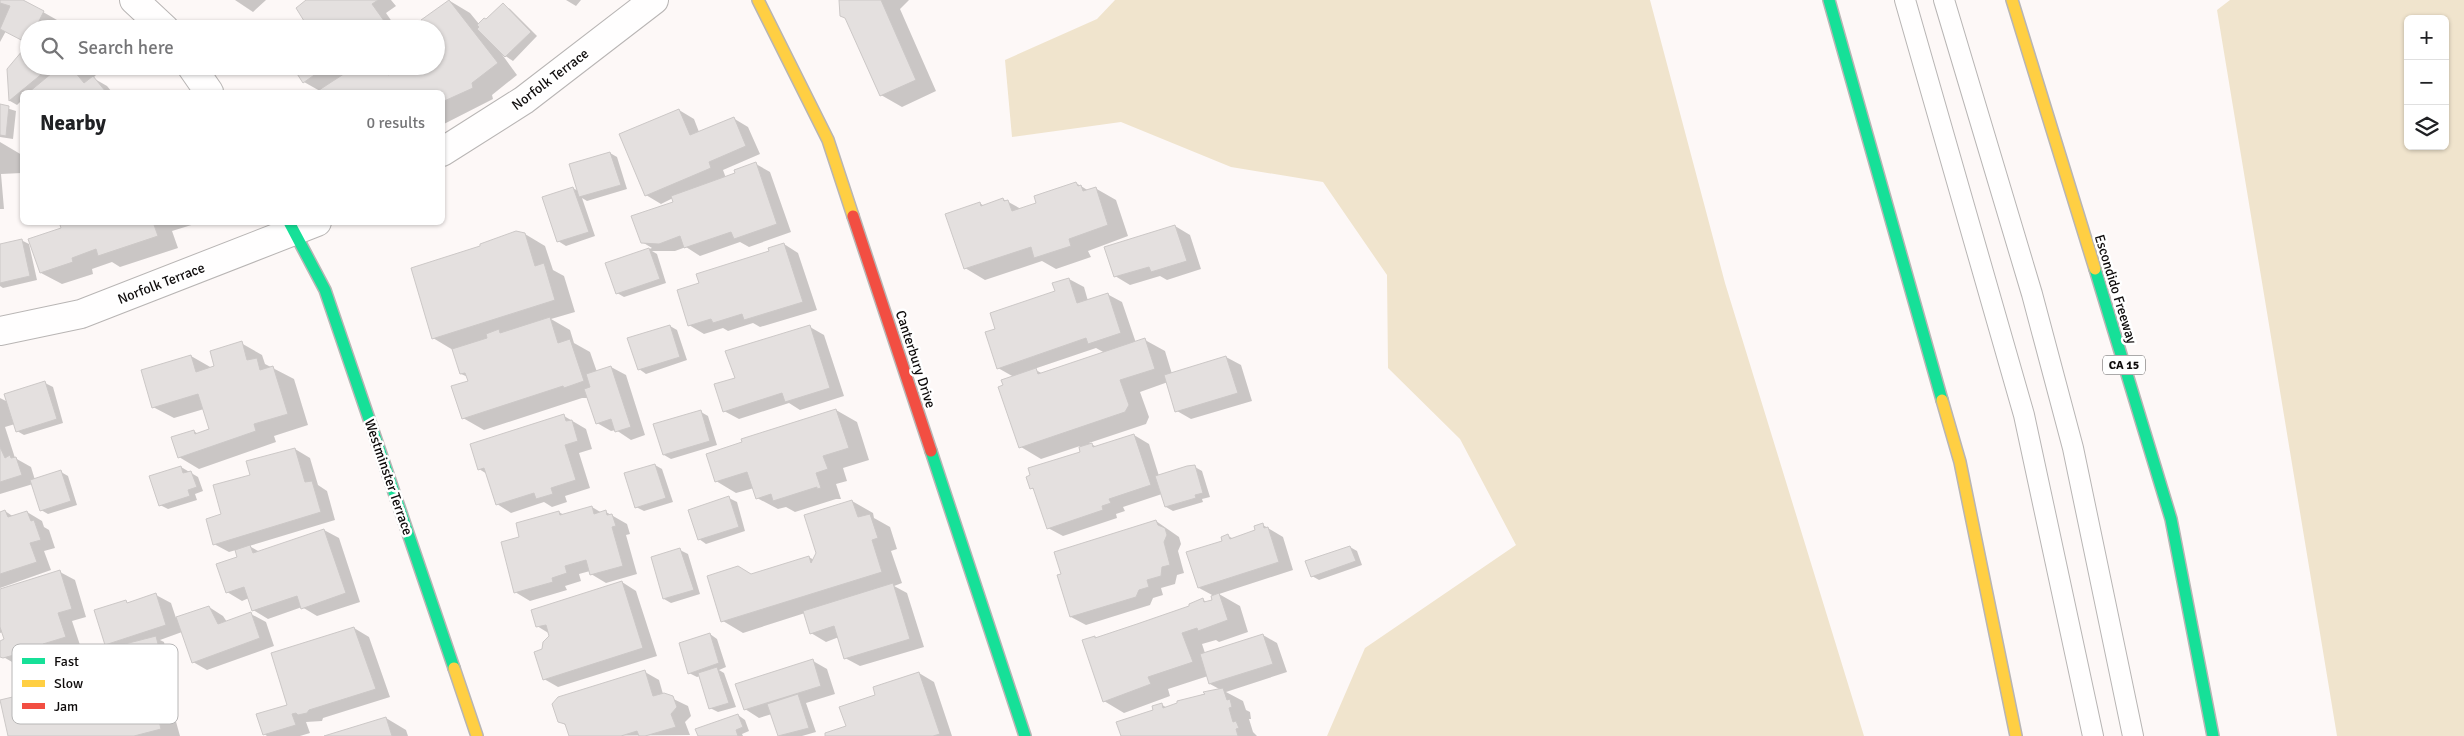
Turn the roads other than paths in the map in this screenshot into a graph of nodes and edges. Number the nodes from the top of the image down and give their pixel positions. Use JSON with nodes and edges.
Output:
{"nodes":[{"id":1,"x":134,"y":0,"type":"edge"},
{"id":2,"x":654,"y":0,"type":"edge"},
{"id":3,"x":758,"y":0,"type":"edge"},
{"id":4,"x":1830,"y":0,"type":"edge"},
{"id":5,"x":1905,"y":0,"type":"edge"},
{"id":6,"x":1944,"y":0,"type":"edge"},
{"id":7,"x":2012,"y":0,"type":"edge"},
{"id":8,"x":155,"y":20,"type":"edge"},
{"id":9,"x":197,"y":75,"type":"edge"},
{"id":10,"x":208,"y":90,"type":"edge"},
{"id":11,"x":445,"y":150,"type":"edge"},
{"id":12,"x":300,"y":226,"type":"edge"},
{"id":13,"x":0,"y":331,"type":"edge"},
{"id":14,"x":478,"y":736,"type":"edge"},
{"id":15,"x":1025,"y":736,"type":"edge"},
{"id":16,"x":2016,"y":736,"type":"edge"},
{"id":17,"x":2092,"y":736,"type":"edge"},
{"id":18,"x":2133,"y":736,"type":"edge"},
{"id":19,"x":2213,"y":736,"type":"edge"}],
"edges":[{"from":1,"to":8,"type":"street"},
{"from":2,"to":11,"type":"street","name":"Norfolk Terrace"},
{"from":3,"to":15,"type":"main road","name":"Canterbury Drive"},
{"from":4,"to":16,"type":"main road"},
{"from":5,"to":17,"type":"lane"},
{"from":6,"to":18,"type":"lane"},
{"from":7,"to":19,"type":"main road","name":"Escondido Freeway","number":"CA 15"},
{"from":9,"to":10,"type":"street"},
{"from":12,"to":13,"type":"street","name":"Norfolk Terrace"},
{"from":12,"to":14,"type":"main road","name":"Westminster Terrace"}]}
